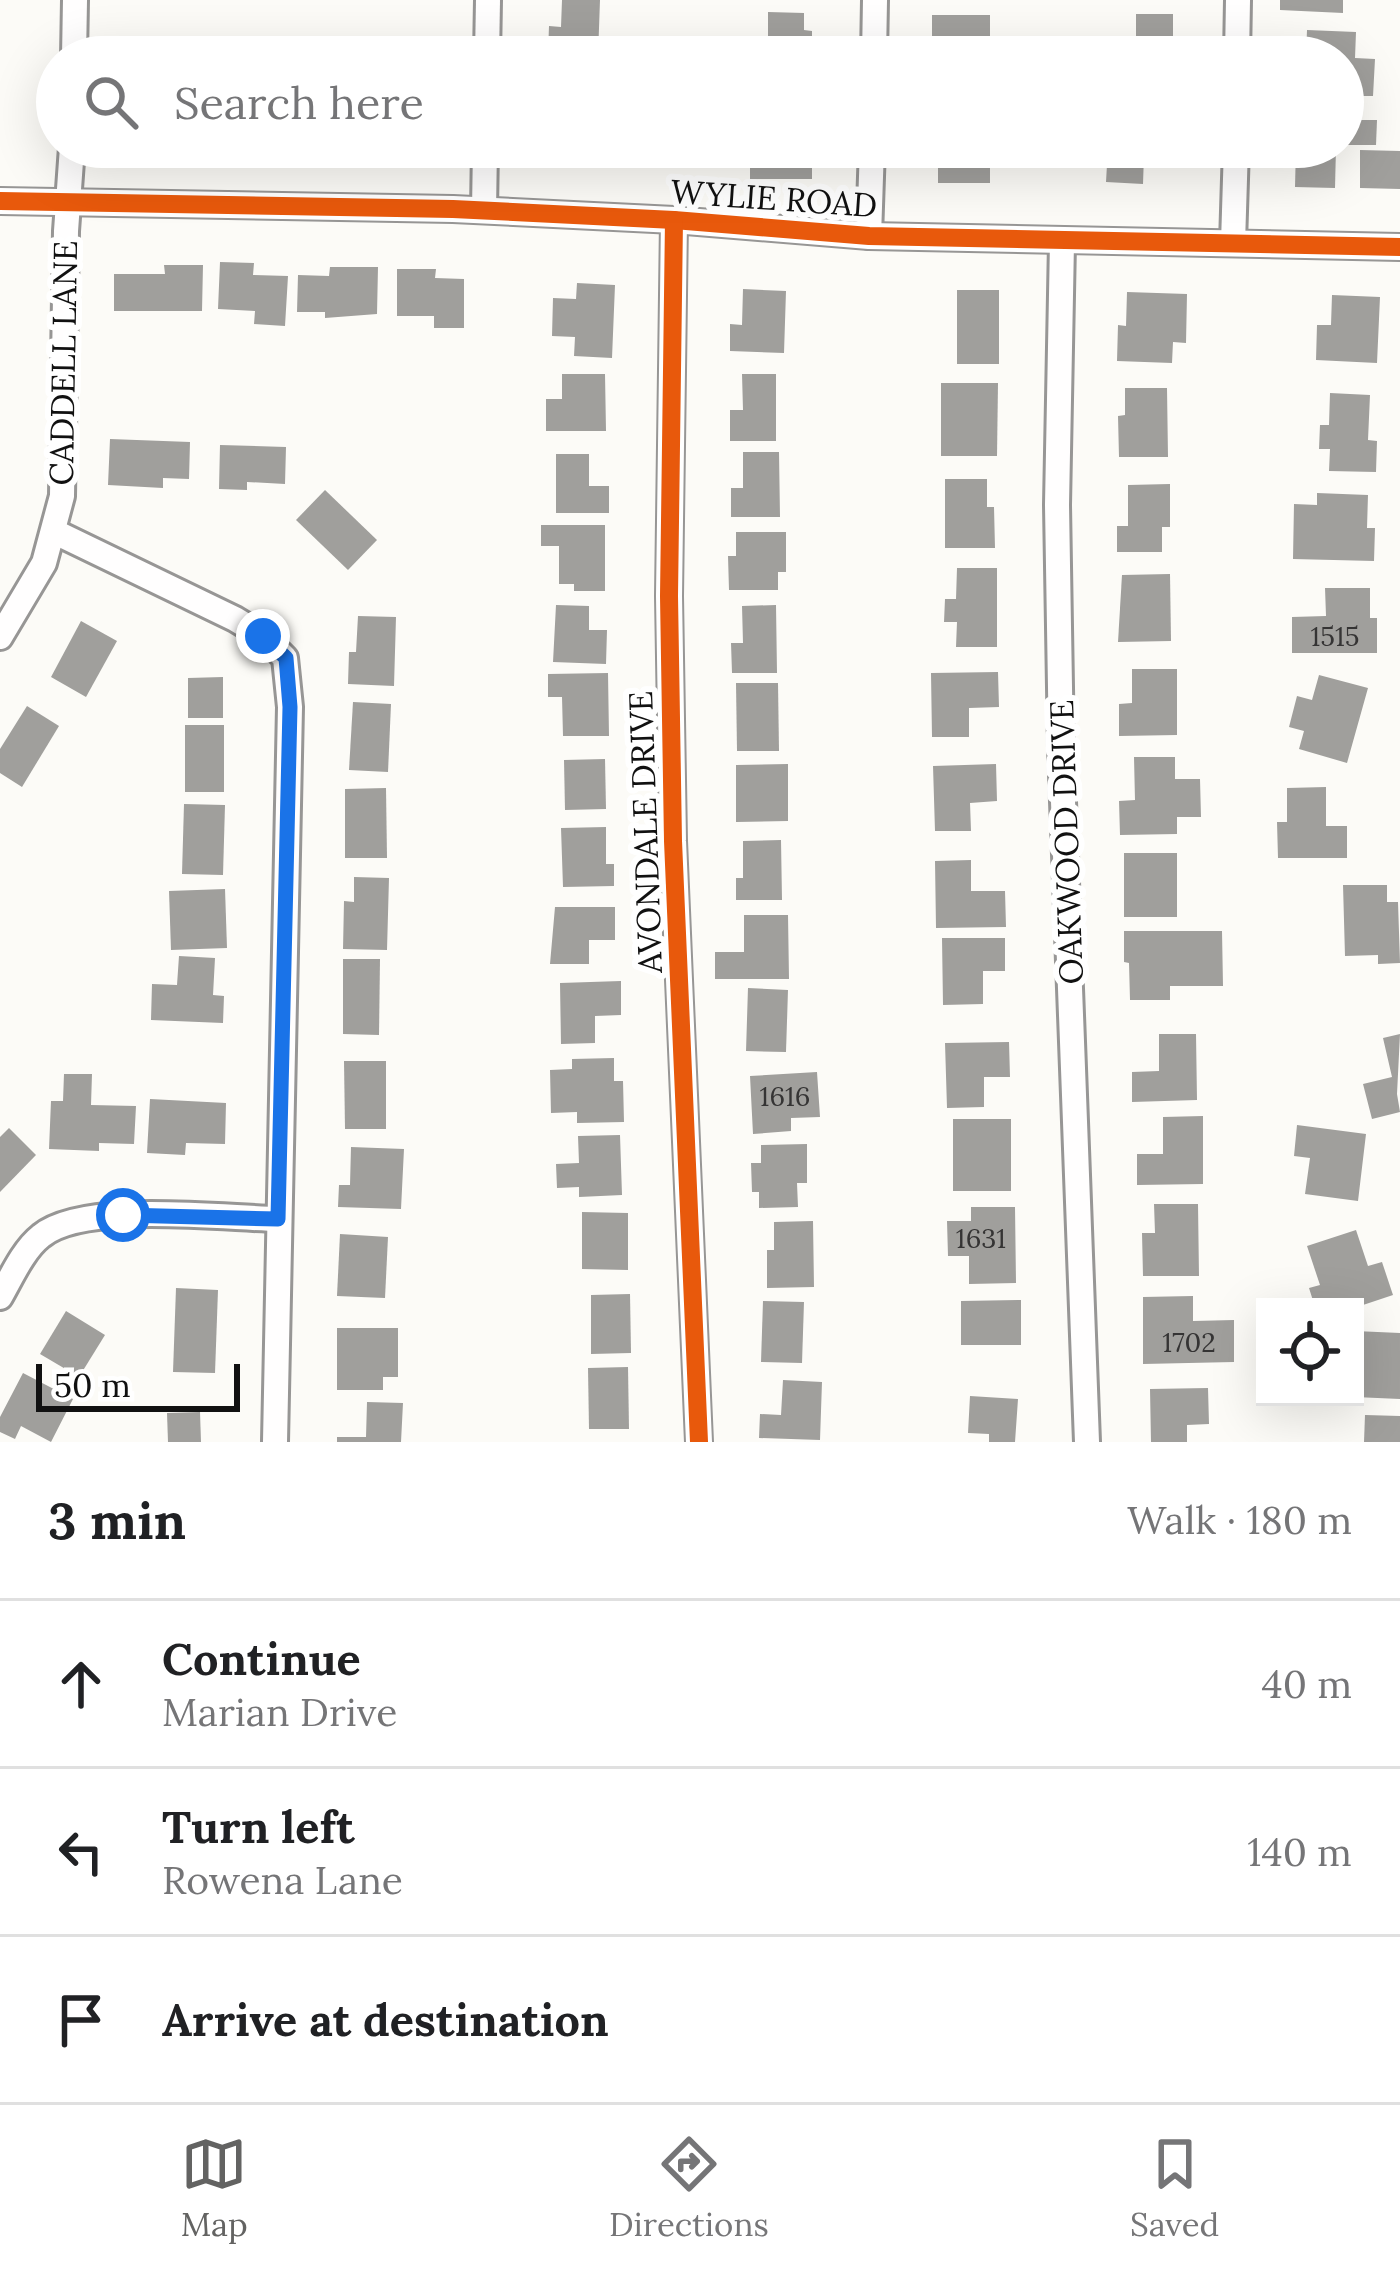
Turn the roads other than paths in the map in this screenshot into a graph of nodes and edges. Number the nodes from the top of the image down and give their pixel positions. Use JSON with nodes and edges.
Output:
{"nodes":[{"id":1,"x":75,"y":0,"type":"edge"},
{"id":2,"x":488,"y":0,"type":"edge"},
{"id":3,"x":875,"y":0,"type":"edge"},
{"id":4,"x":1238,"y":0,"type":"edge"},
{"id":5,"x":74,"y":36,"type":"edge"},
{"id":6,"x":487,"y":36,"type":"edge"},
{"id":7,"x":874,"y":36,"type":"edge"},
{"id":8,"x":1237,"y":36,"type":"edge"},
{"id":9,"x":70,"y":168,"type":"edge"},
{"id":10,"x":485,"y":168,"type":"edge"},
{"id":11,"x":871,"y":168,"type":"edge"},
{"id":12,"x":1235,"y":168,"type":"edge"},
{"id":13,"x":0,"y":201,"type":"edge"},
{"id":14,"x":68,"y":202,"type":"junction"},
{"id":15,"x":484,"y":210,"type":"junction"},
{"id":16,"x":674,"y":220,"type":"junction"},
{"id":17,"x":869,"y":236,"type":"junction"},
{"id":18,"x":1062,"y":242,"type":"junction"},
{"id":19,"x":1233,"y":243,"type":"junction"},
{"id":20,"x":1400,"y":247,"type":"edge"},
{"id":21,"x":55,"y":532,"type":"junction"},
{"id":22,"x":266,"y":605,"type":"dead end"},
{"id":23,"x":248,"y":626,"type":"junction"},
{"id":24,"x":0,"y":637,"type":"edge"},
{"id":25,"x":278,"y":1219,"type":"junction"},
{"id":26,"x":0,"y":1298,"type":"edge"},
{"id":27,"x":275,"y":1442,"type":"edge"},
{"id":28,"x":699,"y":1442,"type":"edge"},
{"id":29,"x":1087,"y":1442,"type":"edge"}],
"edges":[{"from":1,"to":5,"type":"street"},
{"from":2,"to":6,"type":"street"},
{"from":3,"to":7,"type":"street"},
{"from":4,"to":8,"type":"street"},
{"from":9,"to":14,"type":"street","name":"CADDELL LANE"},
{"from":10,"to":15,"type":"street"},
{"from":11,"to":17,"type":"street"},
{"from":12,"to":19,"type":"street"},
{"from":13,"to":14,"type":"street","name":"WYLIE ROAD"},
{"from":14,"to":15,"type":"street","name":"WYLIE ROAD"},
{"from":14,"to":21,"type":"street","name":"CADDELL LANE"},
{"from":15,"to":16,"type":"street","name":"WYLIE ROAD"},
{"from":16,"to":17,"type":"street","name":"WYLIE ROAD"},
{"from":16,"to":28,"type":"street","name":"AVONDALE DRIVE"},
{"from":17,"to":18,"type":"street","name":"WYLIE ROAD"},
{"from":18,"to":19,"type":"street","name":"WYLIE ROAD"},
{"from":18,"to":29,"type":"street","name":"OAKWOOD DRIVE"},
{"from":19,"to":20,"type":"street","name":"WYLIE ROAD"},
{"from":21,"to":23,"type":"street"},
{"from":21,"to":24,"type":"street","name":"CADDELL LANE"},
{"from":22,"to":23,"type":"street"},
{"from":23,"to":25,"type":"street"},
{"from":25,"to":26,"type":"street"},
{"from":25,"to":27,"type":"street"}]}
